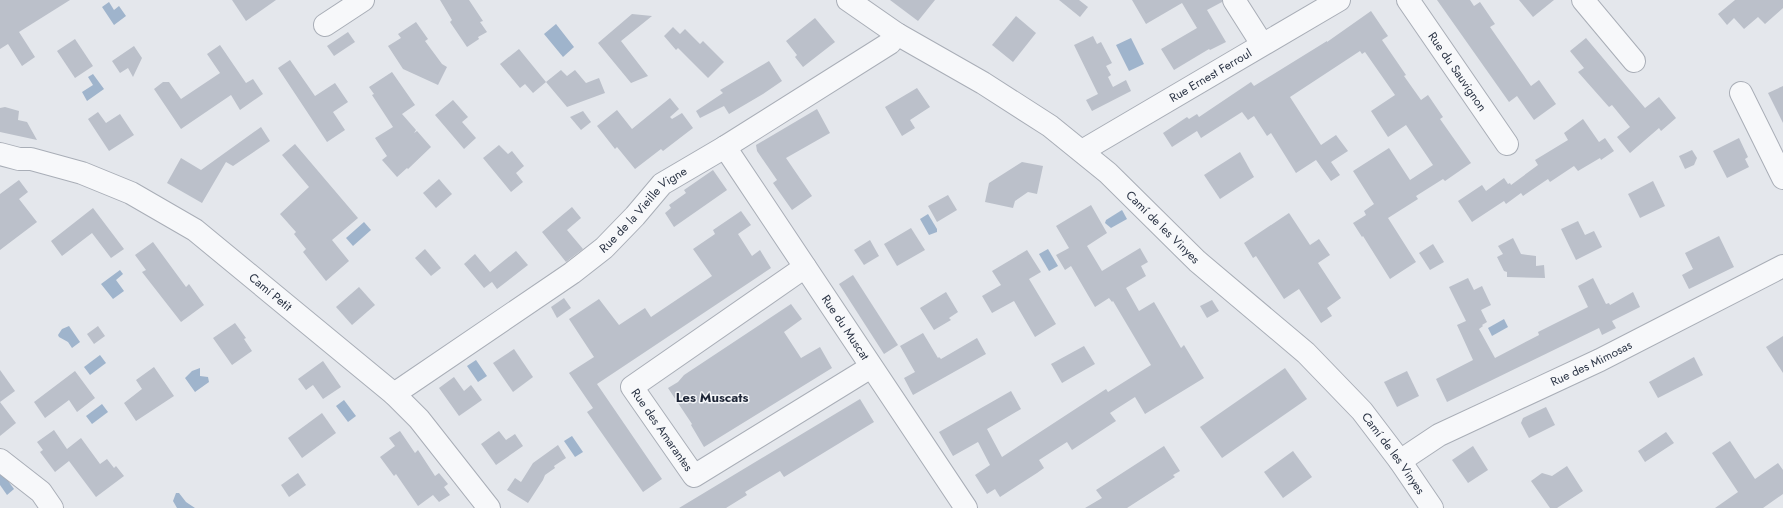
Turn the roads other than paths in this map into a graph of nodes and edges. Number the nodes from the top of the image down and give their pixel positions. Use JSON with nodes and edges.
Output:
{"nodes":[{"id":1,"x":363,"y":0,"type":"edge"},
{"id":2,"x":848,"y":0,"type":"edge"},
{"id":3,"x":1234,"y":0,"type":"edge"},
{"id":4,"x":1339,"y":0,"type":"edge"},
{"id":5,"x":1408,"y":0,"type":"edge"},
{"id":6,"x":1583,"y":0,"type":"edge"},
{"id":7,"x":326,"y":25,"type":"dead end"},
{"id":8,"x":897,"y":34,"type":"junction"},
{"id":9,"x":1262,"y":44,"type":"junction"},
{"id":10,"x":1634,"y":61,"type":"dead end"},
{"id":11,"x":1741,"y":93,"type":"dead end"},
{"id":12,"x":1507,"y":144,"type":"dead end"},
{"id":13,"x":725,"y":146,"type":"junction"},
{"id":14,"x":1082,"y":150,"type":"junction"},
{"id":15,"x":10,"y":157,"type":"edge"},
{"id":16,"x":0,"y":172,"type":"edge"},
{"id":17,"x":1783,"y":178,"type":"edge"},
{"id":18,"x":1783,"y":266,"type":"edge"},
{"id":19,"x":805,"y":267,"type":"junction"},
{"id":20,"x":871,"y":367,"type":"junction"},
{"id":21,"x":394,"y":394,"type":"junction"},
{"id":22,"x":0,"y":460,"type":"edge"},
{"id":23,"x":1400,"y":461,"type":"junction"},
{"id":24,"x":52,"y":508,"type":"edge"},
{"id":25,"x":488,"y":508,"type":"edge"},
{"id":26,"x":966,"y":508,"type":"edge"},
{"id":27,"x":1432,"y":508,"type":"edge"}],
"edges":[{"from":1,"to":7,"type":"street"},
{"from":2,"to":8,"type":"street","name":"Camí de les Vinyes"},
{"from":3,"to":9,"type":"street"},
{"from":4,"to":9,"type":"street","name":"Rue Ernest Ferroul"},
{"from":5,"to":12,"type":"street","name":"Rue du Sauvignon"},
{"from":6,"to":10,"type":"street"},
{"from":8,"to":13,"type":"street","name":"Rue de la Vieille Vigne"},
{"from":8,"to":14,"type":"street","name":"Camí de les Vinyes"},
{"from":9,"to":14,"type":"street","name":"Rue Ernest Ferroul"},
{"from":11,"to":17,"type":"street"},
{"from":13,"to":19,"type":"street","name":"Rue du Muscat"},
{"from":13,"to":21,"type":"street","name":"Rue de la Vieille Vigne"},
{"from":14,"to":23,"type":"street","name":"Camí de les Vinyes"},
{"from":15,"to":16,"type":"street"},
{"from":15,"to":21,"type":"street","name":"Camí Petit"},
{"from":18,"to":23,"type":"street","name":"Rue des Mimosas"},
{"from":19,"to":20,"type":"street","name":"Rue du Muscat"},
{"from":19,"to":20,"type":"street","name":"Rue des Amarantes"},
{"from":20,"to":26,"type":"street","name":"Rue du Muscat"},
{"from":21,"to":25,"type":"street","name":"Camí Petit"},
{"from":22,"to":24,"type":"street"},
{"from":23,"to":27,"type":"street","name":"Camí de les Vinyes"}]}
